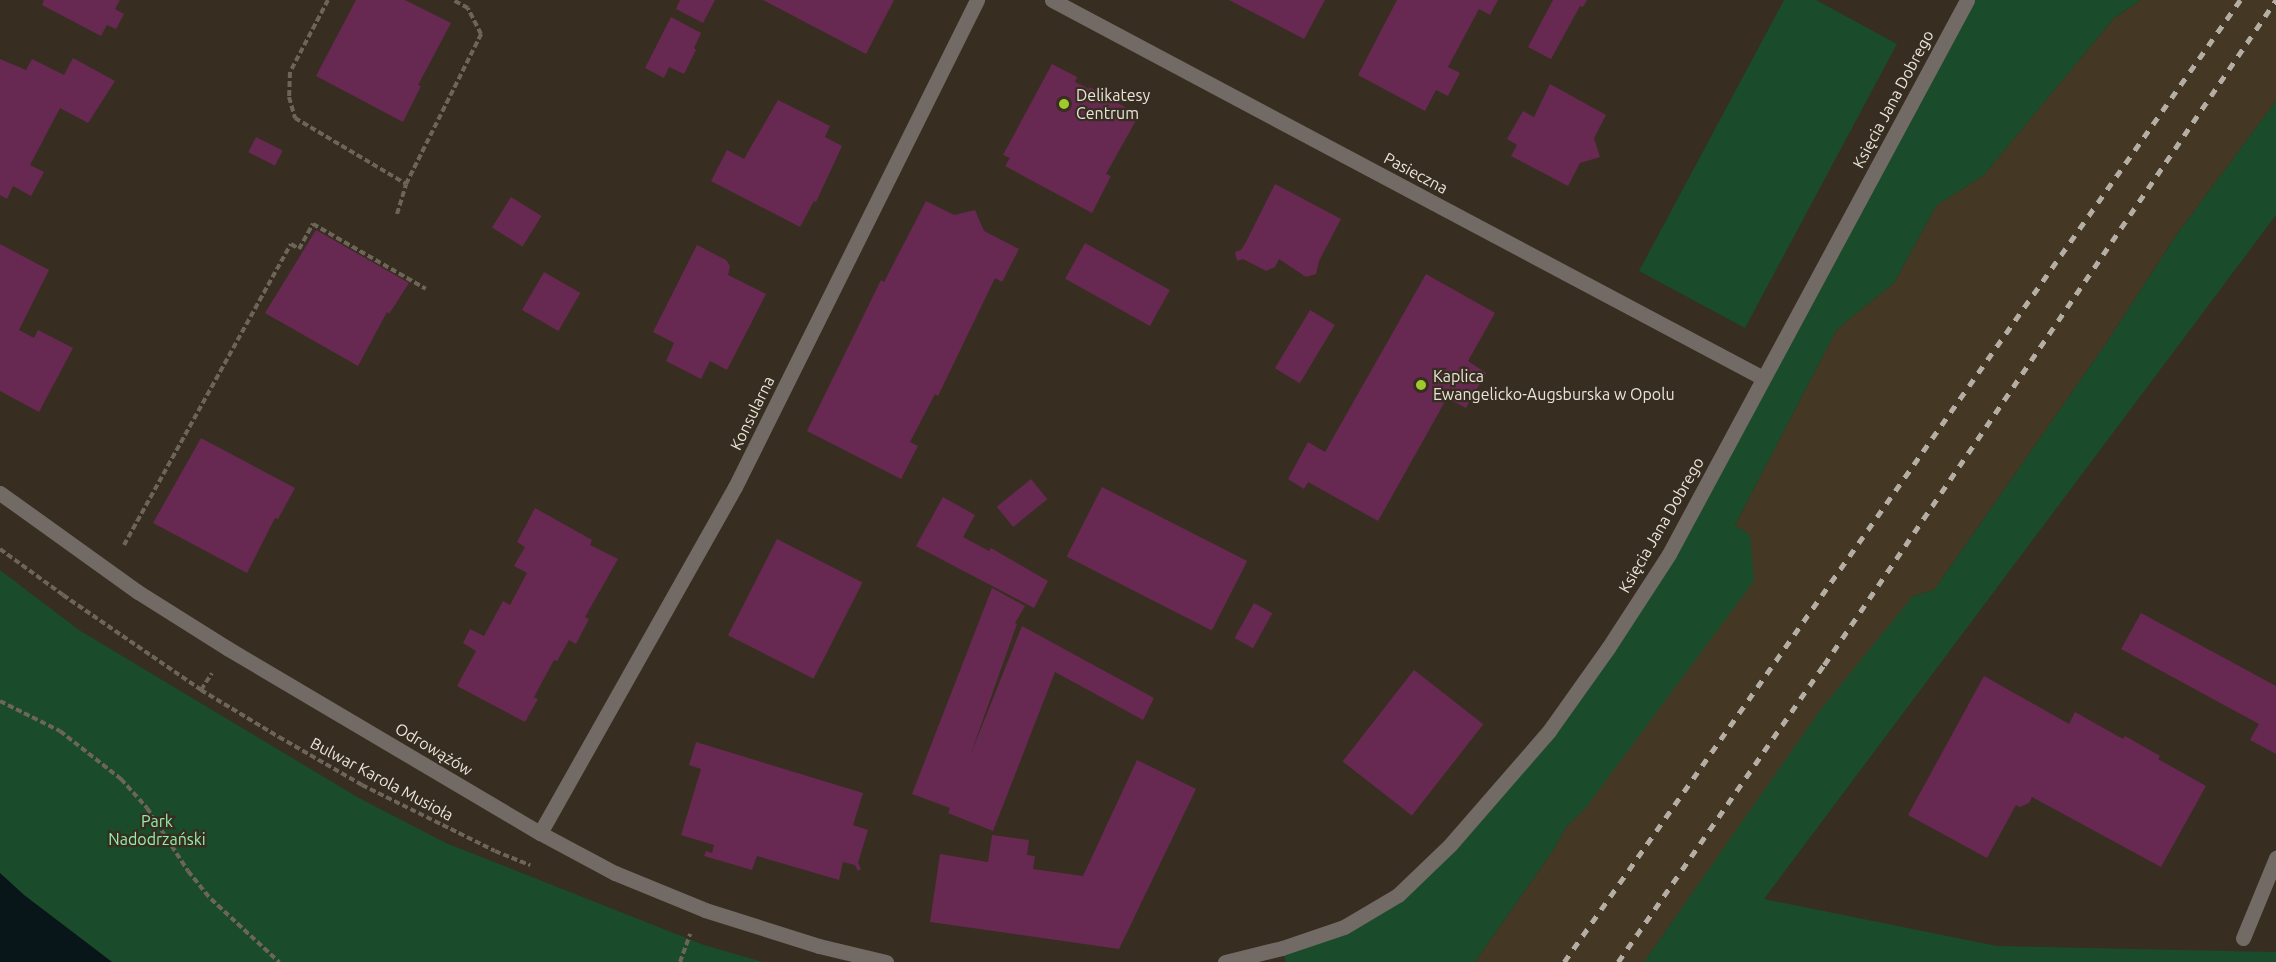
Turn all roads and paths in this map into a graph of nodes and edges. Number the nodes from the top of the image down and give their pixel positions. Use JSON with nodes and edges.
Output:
{"nodes":[{"id":1,"x":328,"y":0,"type":"edge"},
{"id":2,"x":453,"y":0,"type":"edge"},
{"id":3,"x":977,"y":0,"type":"edge"},
{"id":4,"x":1052,"y":0,"type":"edge"},
{"id":5,"x":1968,"y":0,"type":"edge"},
{"id":6,"x":406,"y":184,"type":"junction"},
{"id":7,"x":398,"y":214,"type":"dead end"},
{"id":8,"x":426,"y":289,"type":"dead end"},
{"id":9,"x":1763,"y":378,"type":"junction"},
{"id":10,"x":0,"y":493,"type":"edge"},
{"id":11,"x":0,"y":549,"type":"edge"},
{"id":12,"x":110,"y":572,"type":"junction"},
{"id":13,"x":0,"y":701,"type":"edge"},
{"id":14,"x":540,"y":833,"type":"junction"},
{"id":15,"x":2276,"y":858,"type":"edge"},
{"id":16,"x":538,"y":868,"type":"dead end"},
{"id":17,"x":696,"y":933,"type":"dead end"},
{"id":18,"x":2243,"y":938,"type":"dead end"},
{"id":19,"x":279,"y":962,"type":"edge"},
{"id":20,"x":680,"y":962,"type":"edge"},
{"id":21,"x":886,"y":962,"type":"edge"},
{"id":22,"x":1225,"y":962,"type":"edge"}],
"edges":[{"from":1,"to":6,"type":"path"},
{"from":2,"to":6,"type":"path"},
{"from":3,"to":14,"type":"street","name":"Konsularna"},
{"from":4,"to":9,"type":"street","name":"Pasieczna"},
{"from":5,"to":9,"type":"street","name":"Księcia Jana Dobrego"},
{"from":6,"to":7,"type":"path"},
{"from":8,"to":12,"type":"path"},
{"from":9,"to":22,"type":"street","name":"Księcia Jana Dobrego"},
{"from":10,"to":12,"type":"street","name":"Odrowążów"},
{"from":11,"to":16,"type":"path","name":"Bulwar Karola Musioła"},
{"from":12,"to":14,"type":"street","name":"Odrowążów"},
{"from":13,"to":19,"type":"path"},
{"from":14,"to":21,"type":"street","name":"Odrowążów"},
{"from":15,"to":18,"type":"street"},
{"from":17,"to":20,"type":"path"}]}
